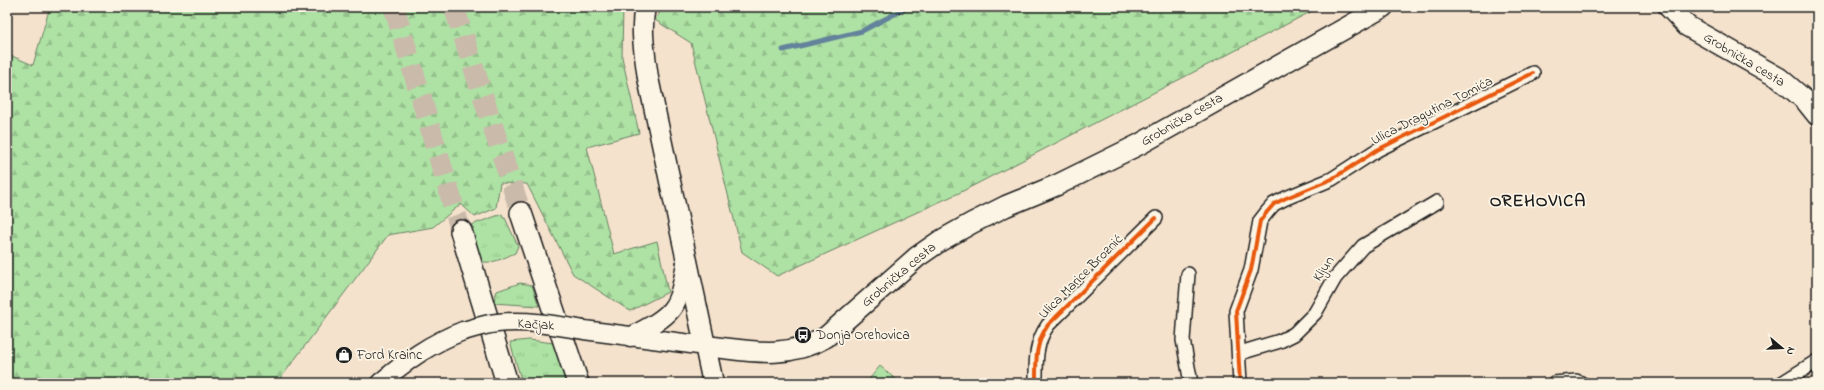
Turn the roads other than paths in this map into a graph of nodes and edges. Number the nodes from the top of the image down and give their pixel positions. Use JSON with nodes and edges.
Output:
{"nodes":[{"id":1,"x":645,"y":7,"type":"edge"},
{"id":2,"x":1382,"y":7,"type":"edge"},
{"id":3,"x":1669,"y":7,"type":"edge"},
{"id":4,"x":1533,"y":73,"type":"dead end"},
{"id":5,"x":1817,"y":115,"type":"edge"},
{"id":6,"x":1437,"y":202,"type":"dead end"},
{"id":7,"x":521,"y":213,"type":"tunnel mouth"},
{"id":8,"x":1156,"y":218,"type":"dead end"},
{"id":9,"x":461,"y":231,"type":"tunnel mouth"},
{"id":10,"x":686,"y":260,"type":"junction"},
{"id":11,"x":1188,"y":274,"type":"dead end"},
{"id":12,"x":630,"y":337,"type":"junction"},
{"id":13,"x":495,"y":346,"type":"junction"},
{"id":14,"x":706,"y":346,"type":"junction"},
{"id":15,"x":1240,"y":353,"type":"junction"},
{"id":16,"x":1817,"y":361,"type":"edge"},
{"id":17,"x":380,"y":383,"type":"edge"},
{"id":18,"x":496,"y":383,"type":"edge"},
{"id":19,"x":507,"y":383,"type":"edge"},
{"id":20,"x":578,"y":383,"type":"edge"},
{"id":21,"x":713,"y":383,"type":"edge"},
{"id":22,"x":1036,"y":383,"type":"edge"},
{"id":23,"x":1191,"y":383,"type":"edge"},
{"id":24,"x":1240,"y":383,"type":"edge"},
{"id":25,"x":1554,"y":383,"type":"edge"},
{"id":26,"x":1581,"y":383,"type":"edge"},
{"id":27,"x":1782,"y":383,"type":"edge"}],
"edges":[{"from":1,"to":10,"type":"main road"},
{"from":2,"to":14,"type":"main road","name":"Grobnička cesta"},
{"from":3,"to":5,"type":"main road","name":"Grobnička cesta"},
{"from":4,"to":15,"type":"street","name":"Ulica Dragutina Tomića"},
{"from":6,"to":15,"type":"street","name":"Kljun"},
{"from":7,"to":20,"type":"highway"},
{"from":8,"to":22,"type":"street","name":"Ulica Marice Broznić"},
{"from":9,"to":13,"type":"highway"},
{"from":10,"to":12,"type":"main road"},
{"from":10,"to":14,"type":"main road"},
{"from":11,"to":23,"type":"street"},
{"from":12,"to":14,"type":"main road","name":"Kačjak"},
{"from":12,"to":17,"type":"main road","name":"Kačjak","bridge":true},
{"from":13,"to":18,"type":"highway"},
{"from":13,"to":19,"type":"highway"},
{"from":14,"to":21,"type":"main road"},
{"from":15,"to":24,"type":"street","name":"Ulica Dragutina Tomića"},
{"from":16,"to":27,"type":"street"},
{"from":25,"to":26,"type":"street"}]}
